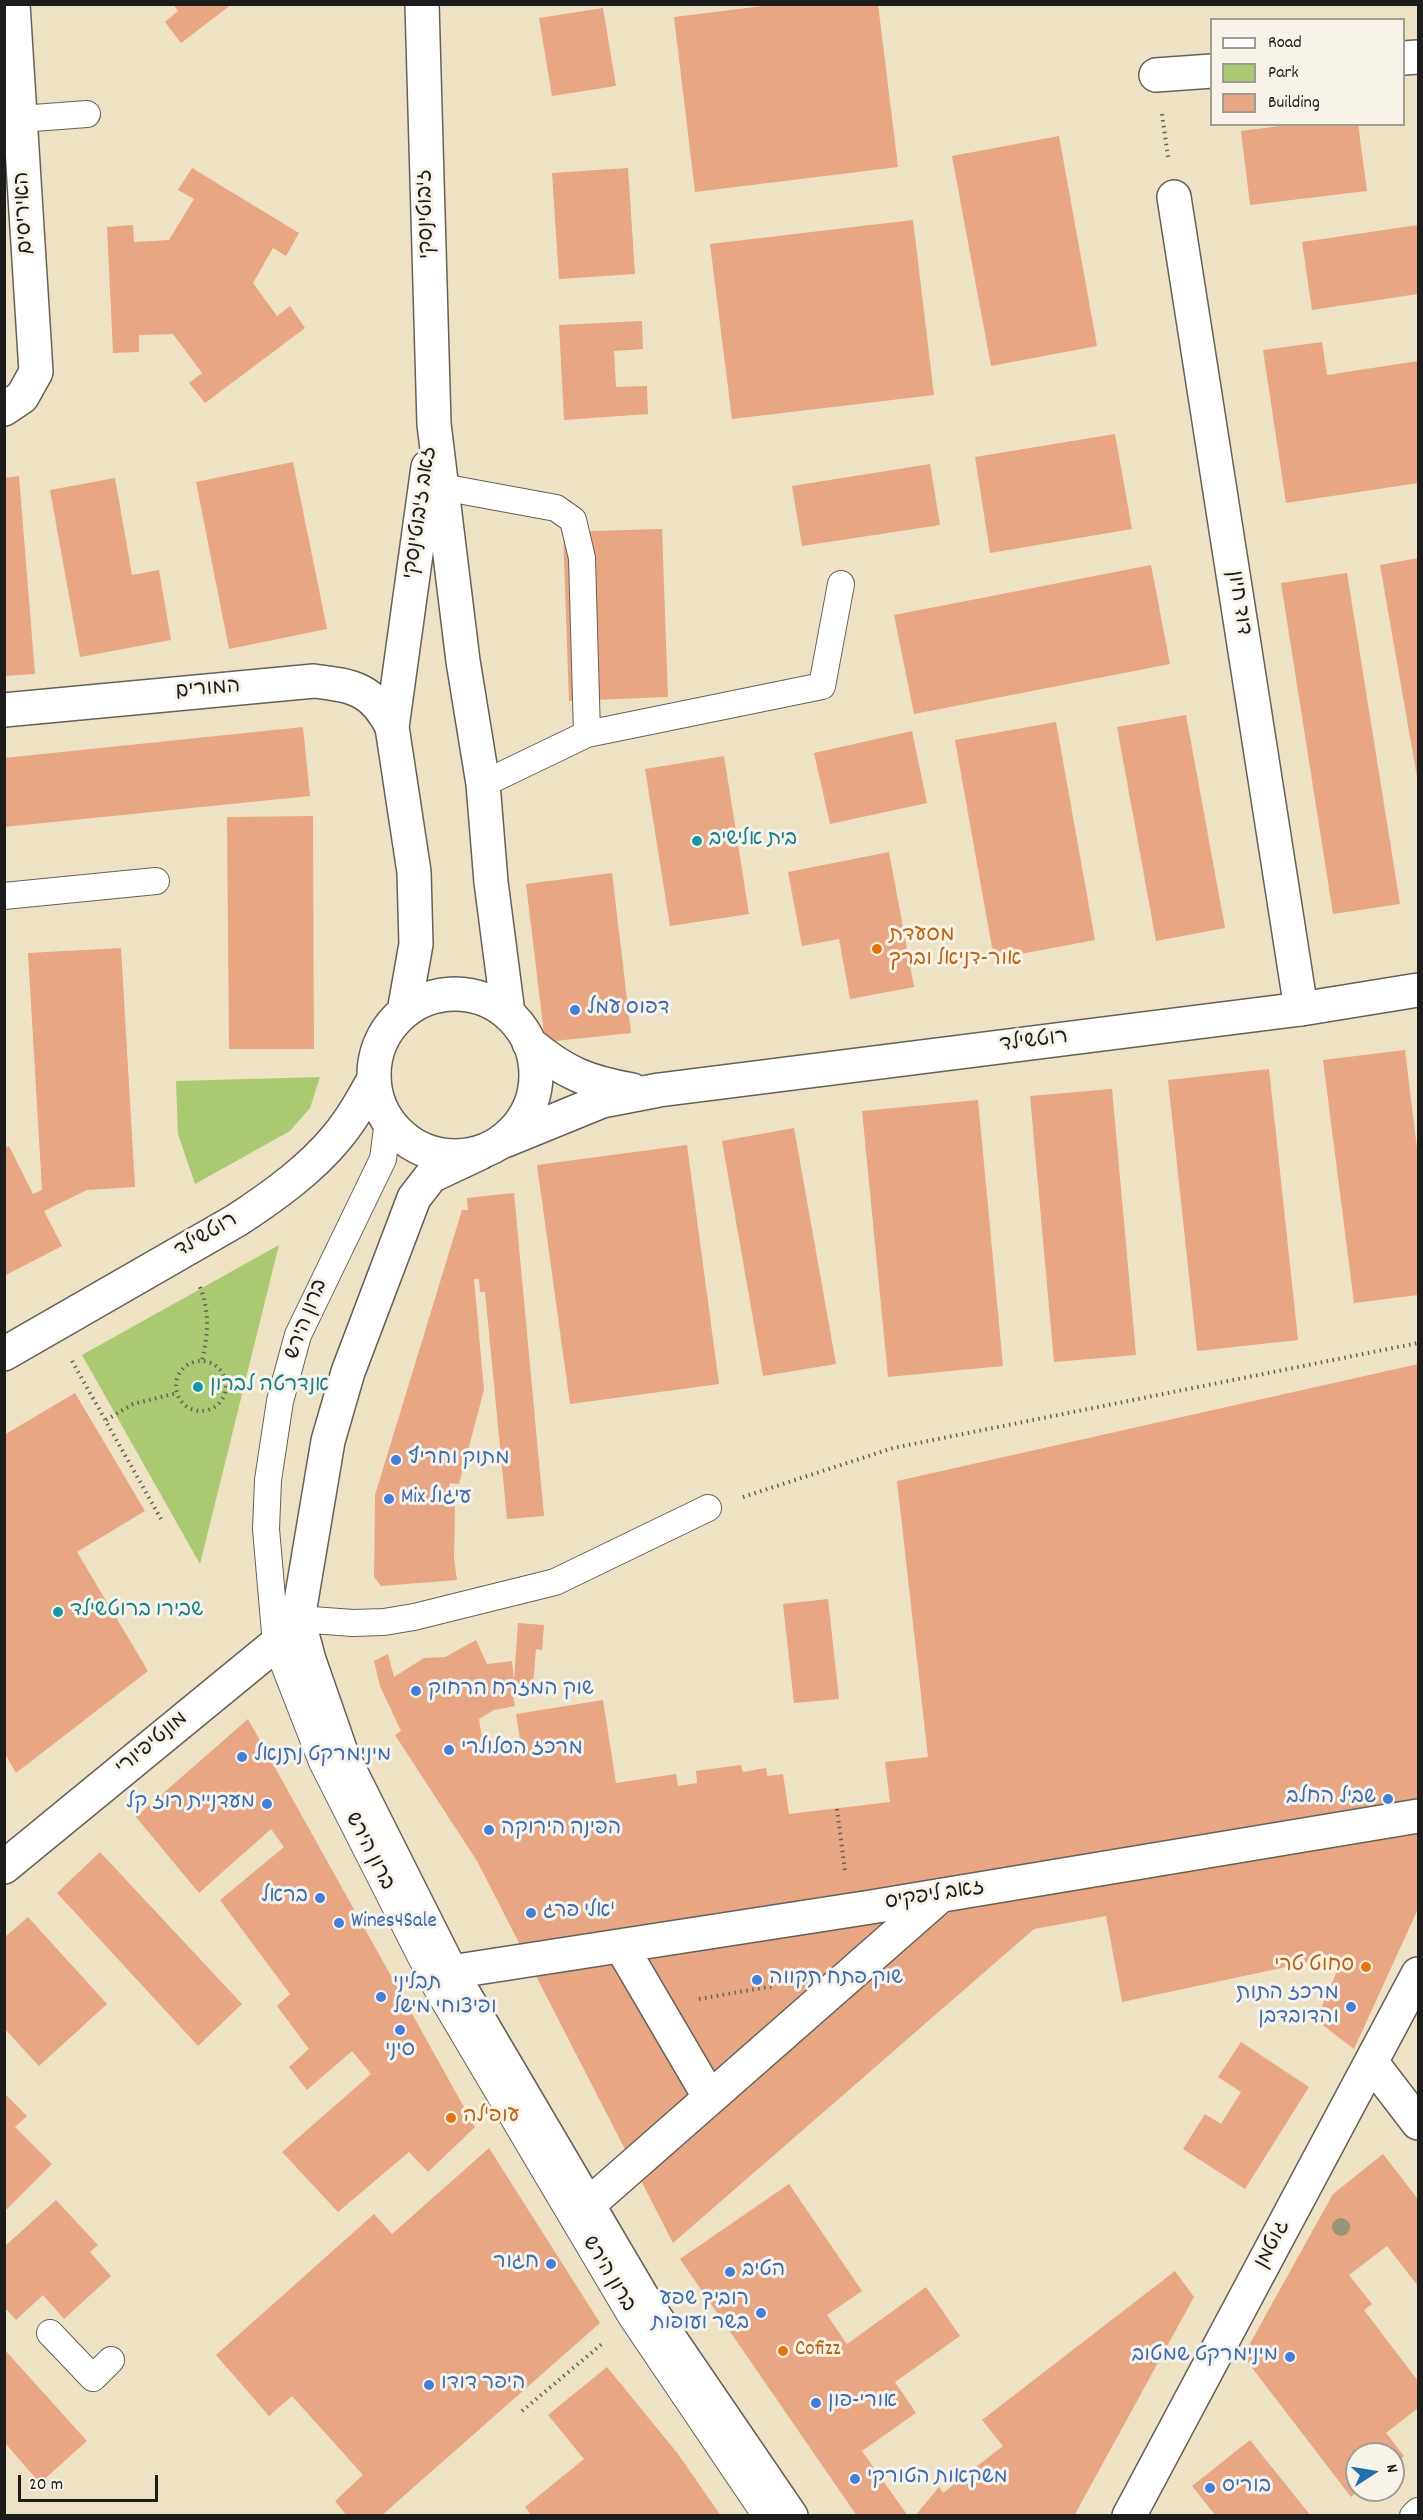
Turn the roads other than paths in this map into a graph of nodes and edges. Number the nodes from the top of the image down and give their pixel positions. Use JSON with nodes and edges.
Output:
{"nodes":[{"id":1,"x":13,"y":4,"type":"edge"},
{"id":2,"x":422,"y":4,"type":"edge"},
{"id":3,"x":1210,"y":71,"type":"edge"},
{"id":4,"x":1156,"y":75,"type":"road end"},
{"id":5,"x":87,"y":114,"type":"dead end"},
{"id":6,"x":20,"y":119,"type":"junction"},
{"id":7,"x":1174,"y":197,"type":"road end"},
{"id":8,"x":4,"y":409,"type":"edge"},
{"id":9,"x":434,"y":424,"type":"junction"},
{"id":10,"x":442,"y":487,"type":"junction"},
{"id":11,"x":841,"y":584,"type":"dead end"},
{"id":12,"x":4,"y":710,"type":"edge"},
{"id":13,"x":392,"y":727,"type":"junction"},
{"id":14,"x":587,"y":734,"type":"junction"},
{"id":15,"x":483,"y":784,"type":"junction"},
{"id":16,"x":156,"y":881,"type":"dead end"},
{"id":17,"x":4,"y":896,"type":"edge"},
{"id":18,"x":1419,"y":990,"type":"edge"},
{"id":19,"x":1301,"y":1009,"type":"junction"},
{"id":20,"x":404,"y":1012,"type":"junction"},
{"id":21,"x":508,"y":1013,"type":"junction"},
{"id":22,"x":529,"y":1043,"type":"junction"},
{"id":23,"x":374,"y":1079,"type":"junction"},
{"id":24,"x":649,"y":1093,"type":"junction"},
{"id":25,"x":388,"y":1121,"type":"junction"},
{"id":26,"x":492,"y":1147,"type":"junction"},
{"id":27,"x":4,"y":1354,"type":"edge"},
{"id":28,"x":708,"y":1508,"type":"road end"},
{"id":29,"x":298,"y":1619,"type":"junction"},
{"id":30,"x":276,"y":1644,"type":"junction"},
{"id":31,"x":1419,"y":1816,"type":"edge"},
{"id":32,"x":4,"y":1867,"type":"edge"},
{"id":33,"x":940,"y":1896,"type":"junction"},
{"id":34,"x":860,"y":1909,"type":"junction"},
{"id":35,"x":890,"y":1940,"type":"junction"},
{"id":36,"x":621,"y":1946,"type":"junction"},
{"id":37,"x":451,"y":1972,"type":"junction"},
{"id":38,"x":1419,"y":1974,"type":"edge"},
{"id":39,"x":1372,"y":2063,"type":"junction"},
{"id":40,"x":710,"y":2098,"type":"junction"},
{"id":41,"x":1419,"y":2124,"type":"edge"},
{"id":42,"x":588,"y":2205,"type":"junction"},
{"id":43,"x":50,"y":2333,"type":"dead end"},
{"id":44,"x":111,"y":2360,"type":"dead end"},
{"id":45,"x":1419,"y":2511,"type":"edge"},
{"id":46,"x":766,"y":2516,"type":"edge"},
{"id":47,"x":791,"y":2516,"type":"edge"},
{"id":48,"x":1129,"y":2516,"type":"edge"},
{"id":49,"x":1413,"y":2516,"type":"edge"}],
"edges":[{"from":1,"to":6,"type":"street","name":"האיריסים"},
{"from":2,"to":9,"type":"street","name":"ז'בוטינסקי"},
{"from":3,"to":4,"type":"street"},
{"from":5,"to":6,"type":"lane"},
{"from":6,"to":8,"type":"street","name":"האיריסים"},
{"from":7,"to":19,"type":"street","name":"דוד חיון"},
{"from":9,"to":10,"type":"street","name":"זאב ז'בוטינסקי"},
{"from":9,"to":13,"type":"street","name":"זאב ז'בוטינסקי"},
{"from":10,"to":14,"type":"lane"},
{"from":10,"to":15,"type":"street","name":"זאב ז'בוטינסקי"},
{"from":11,"to":14,"type":"lane"},
{"from":12,"to":13,"type":"street","name":"המורים"},
{"from":13,"to":20,"type":"street","name":"זאב ז'בוטינסקי"},
{"from":14,"to":15,"type":"lane"},
{"from":15,"to":21,"type":"street","name":"זאב ז'בוטינסקי"},
{"from":16,"to":17,"type":"lane"},
{"from":18,"to":19,"type":"street","name":"רוטשילד"},
{"from":19,"to":24,"type":"street","name":"רוטשילד"},
{"from":20,"to":21,"type":"street"},
{"from":20,"to":23,"type":"street"},
{"from":21,"to":22,"type":"street"},
{"from":22,"to":24,"type":"street","name":"רוטשילד"},
{"from":22,"to":26,"type":"street"},
{"from":23,"to":25,"type":"street"},
{"from":23,"to":27,"type":"street","name":"רוטשילד"},
{"from":24,"to":26,"type":"street","name":"רוטשילד"},
{"from":25,"to":26,"type":"street"},
{"from":25,"to":30,"type":"lane","name":"ברון הירש"},
{"from":26,"to":29,"type":"street","name":"ברון הירש"},
{"from":28,"to":29,"type":"lane"},
{"from":29,"to":30,"type":"street","name":"מונטיפיורי"},
{"from":29,"to":37,"type":"street","name":"ברון הירש"},
{"from":30,"to":32,"type":"street","name":"מונטיפיורי"},
{"from":30,"to":46,"type":"lane","name":"ברון הירש"},
{"from":31,"to":33,"type":"street","name":"זאב ליפקיס"},
{"from":33,"to":34,"type":"street","name":"זאב ליפקיס"},
{"from":33,"to":35,"type":"street"},
{"from":34,"to":35,"type":"street"},
{"from":34,"to":36,"type":"street","name":"זאב ליפקיס"},
{"from":35,"to":40,"type":"street"},
{"from":36,"to":37,"type":"street","name":"זאב ליפקיס"},
{"from":36,"to":40,"type":"street"},
{"from":37,"to":42,"type":"street","name":"ברון הירש"},
{"from":38,"to":39,"type":"street","name":"גוטמן"},
{"from":39,"to":41,"type":"street"},
{"from":39,"to":48,"type":"street","name":"גוטמן"},
{"from":40,"to":42,"type":"street"},
{"from":42,"to":47,"type":"street","name":"ברון הירש"},
{"from":43,"to":44,"type":"lane"},
{"from":45,"to":49,"type":"lane"}]}
